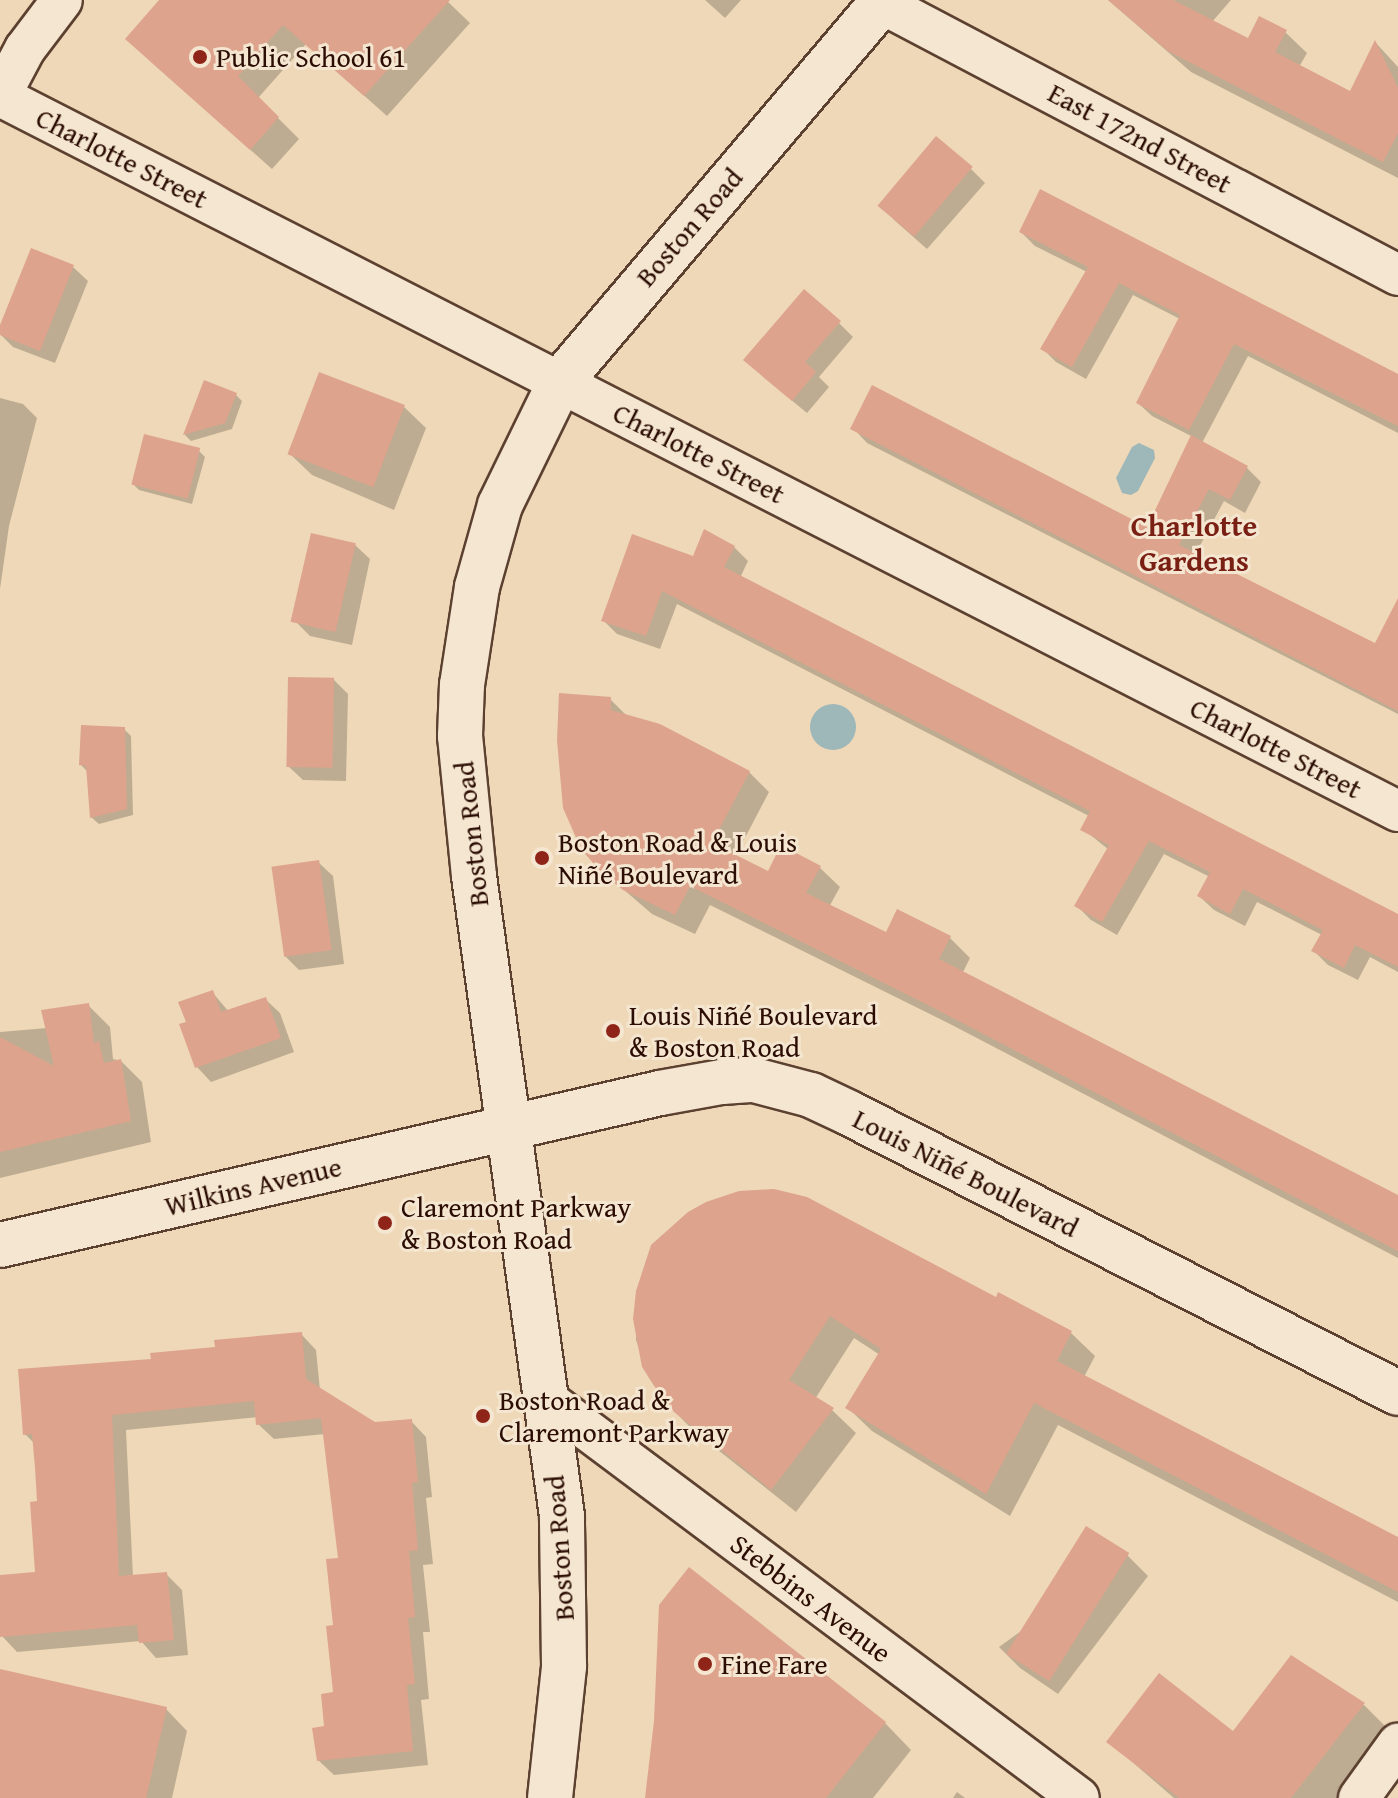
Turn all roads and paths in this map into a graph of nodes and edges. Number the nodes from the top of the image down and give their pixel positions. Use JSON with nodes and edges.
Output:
{"nodes":[{"id":1,"x":62,"y":0,"type":"edge"},
{"id":2,"x":883,"y":2,"type":"edge"},
{"id":3,"x":0,"y":96,"type":"edge"},
{"id":4,"x":1398,"y":275,"type":"edge"},
{"id":5,"x":560,"y":382,"type":"junction"},
{"id":6,"x":1398,"y":811,"type":"edge"},
{"id":7,"x":507,"y":1127,"type":"junction"},
{"id":8,"x":0,"y":1245,"type":"edge"},
{"id":9,"x":1398,"y":1393,"type":"edge"},
{"id":10,"x":543,"y":1397,"type":"junction"},
{"id":11,"x":1398,"y":1744,"type":"edge"},
{"id":12,"x":550,"y":1798,"type":"edge"},
{"id":13,"x":1079,"y":1798,"type":"edge"},
{"id":14,"x":1359,"y":1798,"type":"edge"}],
"edges":[{"from":1,"to":3,"type":"street"},
{"from":2,"to":4,"type":"street","name":"East 172nd Street"},
{"from":2,"to":5,"type":"main road","name":"Boston Road"},
{"from":3,"to":5,"type":"street","name":"Charlotte Street"},
{"from":5,"to":6,"type":"street","name":"Charlotte Street"},
{"from":5,"to":7,"type":"main road","name":"Boston Road"},
{"from":7,"to":8,"type":"main road","name":"Wilkins Avenue"},
{"from":7,"to":9,"type":"main road","name":"Louis Niñé Boulevard"},
{"from":7,"to":10,"type":"main road","name":"Boston Road"},
{"from":10,"to":12,"type":"main road","name":"Boston Road"},
{"from":10,"to":13,"type":"street","name":"Stebbins Avenue"},
{"from":11,"to":14,"type":"street"}]}
